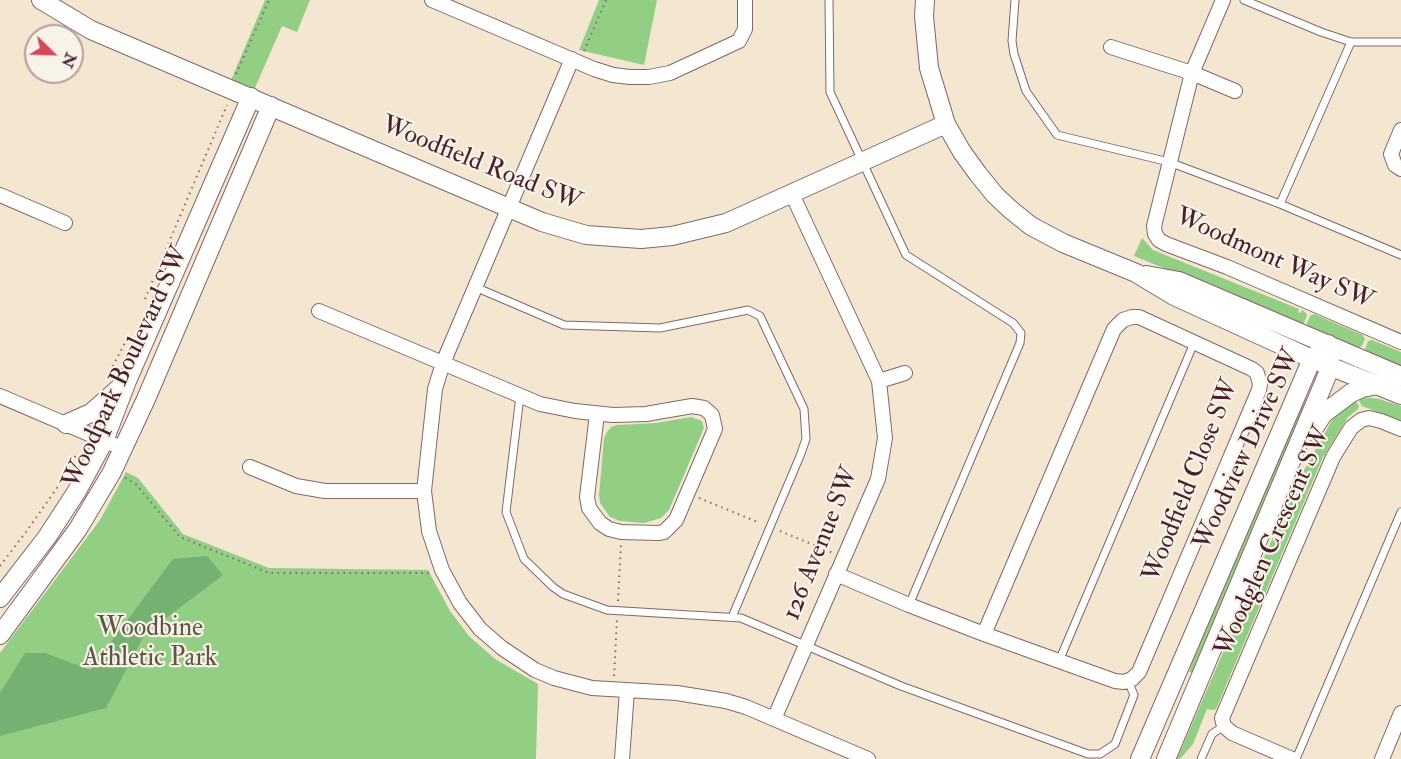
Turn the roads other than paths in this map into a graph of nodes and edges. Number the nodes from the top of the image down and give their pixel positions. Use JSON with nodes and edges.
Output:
{"nodes":[{"id":1,"x":41,"y":0,"type":"edge"},
{"id":2,"x":432,"y":0,"type":"edge"},
{"id":3,"x":745,"y":0,"type":"edge"},
{"id":4,"x":829,"y":0,"type":"edge"},
{"id":5,"x":925,"y":0,"type":"edge"},
{"id":6,"x":1016,"y":0,"type":"edge"},
{"id":7,"x":1223,"y":0,"type":"edge"},
{"id":8,"x":1244,"y":0,"type":"edge"},
{"id":9,"x":1351,"y":42,"type":"junction"},
{"id":10,"x":1401,"y":42,"type":"edge"},
{"id":11,"x":1111,"y":47,"type":"dead end"},
{"id":12,"x":577,"y":56,"type":"junction"},
{"id":13,"x":1192,"y":73,"type":"junction"},
{"id":14,"x":1235,"y":91,"type":"dead end"},
{"id":15,"x":251,"y":97,"type":"junction"},
{"id":16,"x":271,"y":106,"type":"junction"},
{"id":17,"x":946,"y":124,"type":"junction"},
{"id":18,"x":1401,"y":130,"type":"edge"},
{"id":19,"x":864,"y":161,"type":"junction"},
{"id":20,"x":1169,"y":162,"type":"junction"},
{"id":21,"x":1401,"y":169,"type":"edge"},
{"id":22,"x":792,"y":194,"type":"junction"},
{"id":23,"x":0,"y":195,"type":"edge"},
{"id":24,"x":1280,"y":204,"type":"junction"},
{"id":25,"x":509,"y":208,"type":"junction"},
{"id":26,"x":65,"y":223,"type":"dead end"},
{"id":27,"x":1401,"y":255,"type":"edge"},
{"id":28,"x":1136,"y":273,"type":"junction"},
{"id":29,"x":475,"y":287,"type":"junction"},
{"id":30,"x":320,"y":311,"type":"dead end"},
{"id":31,"x":1401,"y":342,"type":"edge"},
{"id":32,"x":1194,"y":343,"type":"junction"},
{"id":33,"x":1328,"y":344,"type":"junction"},
{"id":34,"x":1312,"y":359,"type":"junction"},
{"id":35,"x":443,"y":363,"type":"junction"},
{"id":36,"x":1331,"y":366,"type":"junction"},
{"id":37,"x":905,"y":374,"type":"dead end"},
{"id":38,"x":1401,"y":376,"type":"edge"},
{"id":39,"x":127,"y":381,"type":"junction"},
{"id":40,"x":879,"y":381,"type":"junction"},
{"id":41,"x":1379,"y":385,"type":"junction"},
{"id":42,"x":1401,"y":395,"type":"edge"},
{"id":43,"x":0,"y":396,"type":"edge"},
{"id":44,"x":520,"y":396,"type":"junction"},
{"id":45,"x":597,"y":414,"type":"junction"},
{"id":46,"x":66,"y":424,"type":"junction"},
{"id":47,"x":1401,"y":429,"type":"edge"},
{"id":48,"x":96,"y":437,"type":"junction"},
{"id":49,"x":124,"y":449,"type":"junction"},
{"id":50,"x":1292,"y":460,"type":"junction"},
{"id":51,"x":250,"y":467,"type":"dead end"},
{"id":52,"x":424,"y":491,"type":"junction"},
{"id":53,"x":1401,"y":512,"type":"edge"},
{"id":54,"x":836,"y":574,"type":"junction"},
{"id":55,"x":0,"y":598,"type":"edge"},
{"id":56,"x":909,"y":605,"type":"junction"},
{"id":57,"x":732,"y":617,"type":"junction"},
{"id":58,"x":984,"y":634,"type":"junction"},
{"id":59,"x":0,"y":636,"type":"edge"},
{"id":60,"x":805,"y":647,"type":"junction"},
{"id":61,"x":1059,"y":661,"type":"junction"},
{"id":62,"x":1128,"y":681,"type":"junction"},
{"id":63,"x":627,"y":691,"type":"junction"},
{"id":64,"x":1401,"y":713,"type":"edge"},
{"id":65,"x":774,"y":719,"type":"junction"},
{"id":66,"x":1224,"y":726,"type":"junction"},
{"id":67,"x":1149,"y":736,"type":"junction"},
{"id":68,"x":861,"y":758,"type":"edge"},
{"id":69,"x":622,"y":759,"type":"edge"},
{"id":70,"x":1135,"y":759,"type":"edge"},
{"id":71,"x":1140,"y":759,"type":"edge"},
{"id":72,"x":1166,"y":759,"type":"edge"},
{"id":73,"x":1201,"y":759,"type":"edge"},
{"id":74,"x":1294,"y":759,"type":"edge"},
{"id":75,"x":1382,"y":759,"type":"edge"}],
"edges":[{"from":1,"to":15,"type":"street","name":"Woodfield Road SW"},
{"from":2,"to":12,"type":"street"},
{"from":3,"to":12,"type":"street"},
{"from":4,"to":19,"type":"lane"},
{"from":5,"to":17,"type":"street"},
{"from":6,"to":20,"type":"lane"},
{"from":7,"to":13,"type":"street","name":"Woodmont Way SW"},
{"from":8,"to":9,"type":"lane"},
{"from":9,"to":10,"type":"lane"},
{"from":9,"to":24,"type":"lane"},
{"from":11,"to":13,"type":"street"},
{"from":12,"to":25,"type":"street"},
{"from":13,"to":14,"type":"street"},
{"from":13,"to":20,"type":"street","name":"Woodmont Way SW"},
{"from":15,"to":16,"type":"street","name":"Woodfield Road SW"},
{"from":15,"to":39,"type":"street","name":"Woodpark Boulevard SW"},
{"from":16,"to":25,"type":"street","name":"Woodfield Road SW"},
{"from":16,"to":49,"type":"street","name":"Woodpark Boulevard SW"},
{"from":17,"to":19,"type":"street","name":"Woodfield Road SW"},
{"from":17,"to":28,"type":"street"},
{"from":18,"to":21,"type":"street"},
{"from":19,"to":22,"type":"street","name":"Woodfield Road SW"},
{"from":19,"to":56,"type":"lane"},
{"from":20,"to":24,"type":"lane"},
{"from":20,"to":31,"type":"street","name":"Woodmont Way SW"},
{"from":22,"to":25,"type":"street","name":"Woodfield Road SW"},
{"from":22,"to":40,"type":"street","name":"126 Avenue SW"},
{"from":23,"to":26,"type":"street"},
{"from":24,"to":27,"type":"lane"},
{"from":25,"to":29,"type":"street"},
{"from":28,"to":33,"type":"street"},
{"from":28,"to":34,"type":"street"},
{"from":29,"to":35,"type":"street"},
{"from":29,"to":57,"type":"lane"},
{"from":30,"to":35,"type":"street"},
{"from":32,"to":58,"type":"street","name":"Woodfield Close SW"},
{"from":32,"to":61,"type":"lane"},
{"from":32,"to":62,"type":"street","name":"Woodfield Close SW"},
{"from":33,"to":34,"type":"street","name":"Woodview Drive SW"},
{"from":33,"to":36,"type":"street","name":"Woodview Drive SW"},
{"from":33,"to":38,"type":"street"},
{"from":34,"to":36,"type":"street"},
{"from":34,"to":67,"type":"street","name":"Woodview Drive SW"},
{"from":35,"to":44,"type":"street"},
{"from":35,"to":52,"type":"street"},
{"from":36,"to":41,"type":"street"},
{"from":36,"to":50,"type":"street","name":"Woodview Drive SW"},
{"from":37,"to":40,"type":"street"},
{"from":39,"to":46,"type":"street"},
{"from":39,"to":48,"type":"street","name":"Woodpark Boulevard SW"},
{"from":40,"to":54,"type":"street","name":"126 Avenue SW"},
{"from":41,"to":42,"type":"street"},
{"from":41,"to":50,"type":"street"},
{"from":43,"to":46,"type":"street"},
{"from":44,"to":45,"type":"street"},
{"from":44,"to":57,"type":"lane"},
{"from":45,"to":45,"type":"street"},
{"from":46,"to":48,"type":"street"},
{"from":47,"to":66,"type":"street","name":"Woodglen Crescent SW"},
{"from":48,"to":49,"type":"street"},
{"from":48,"to":55,"type":"street","name":"Woodpark Boulevard SW"},
{"from":49,"to":59,"type":"street","name":"Woodpark Boulevard SW"},
{"from":50,"to":72,"type":"street","name":"Woodview Drive SW"},
{"from":51,"to":52,"type":"street"},
{"from":52,"to":63,"type":"street"},
{"from":53,"to":74,"type":"lane"},
{"from":54,"to":56,"type":"street"},
{"from":54,"to":60,"type":"street","name":"126 Avenue SW"},
{"from":56,"to":58,"type":"street"},
{"from":57,"to":60,"type":"lane"},
{"from":58,"to":61,"type":"street"},
{"from":60,"to":62,"type":"lane"},
{"from":60,"to":65,"type":"street","name":"126 Avenue SW"},
{"from":61,"to":62,"type":"street"},
{"from":63,"to":65,"type":"street"},
{"from":63,"to":69,"type":"street"},
{"from":64,"to":75,"type":"street"},
{"from":65,"to":68,"type":"street"},
{"from":66,"to":73,"type":"lane"},
{"from":66,"to":74,"type":"street"},
{"from":67,"to":70,"type":"street"},
{"from":67,"to":71,"type":"street","name":"Woodview Drive SW"}]}
